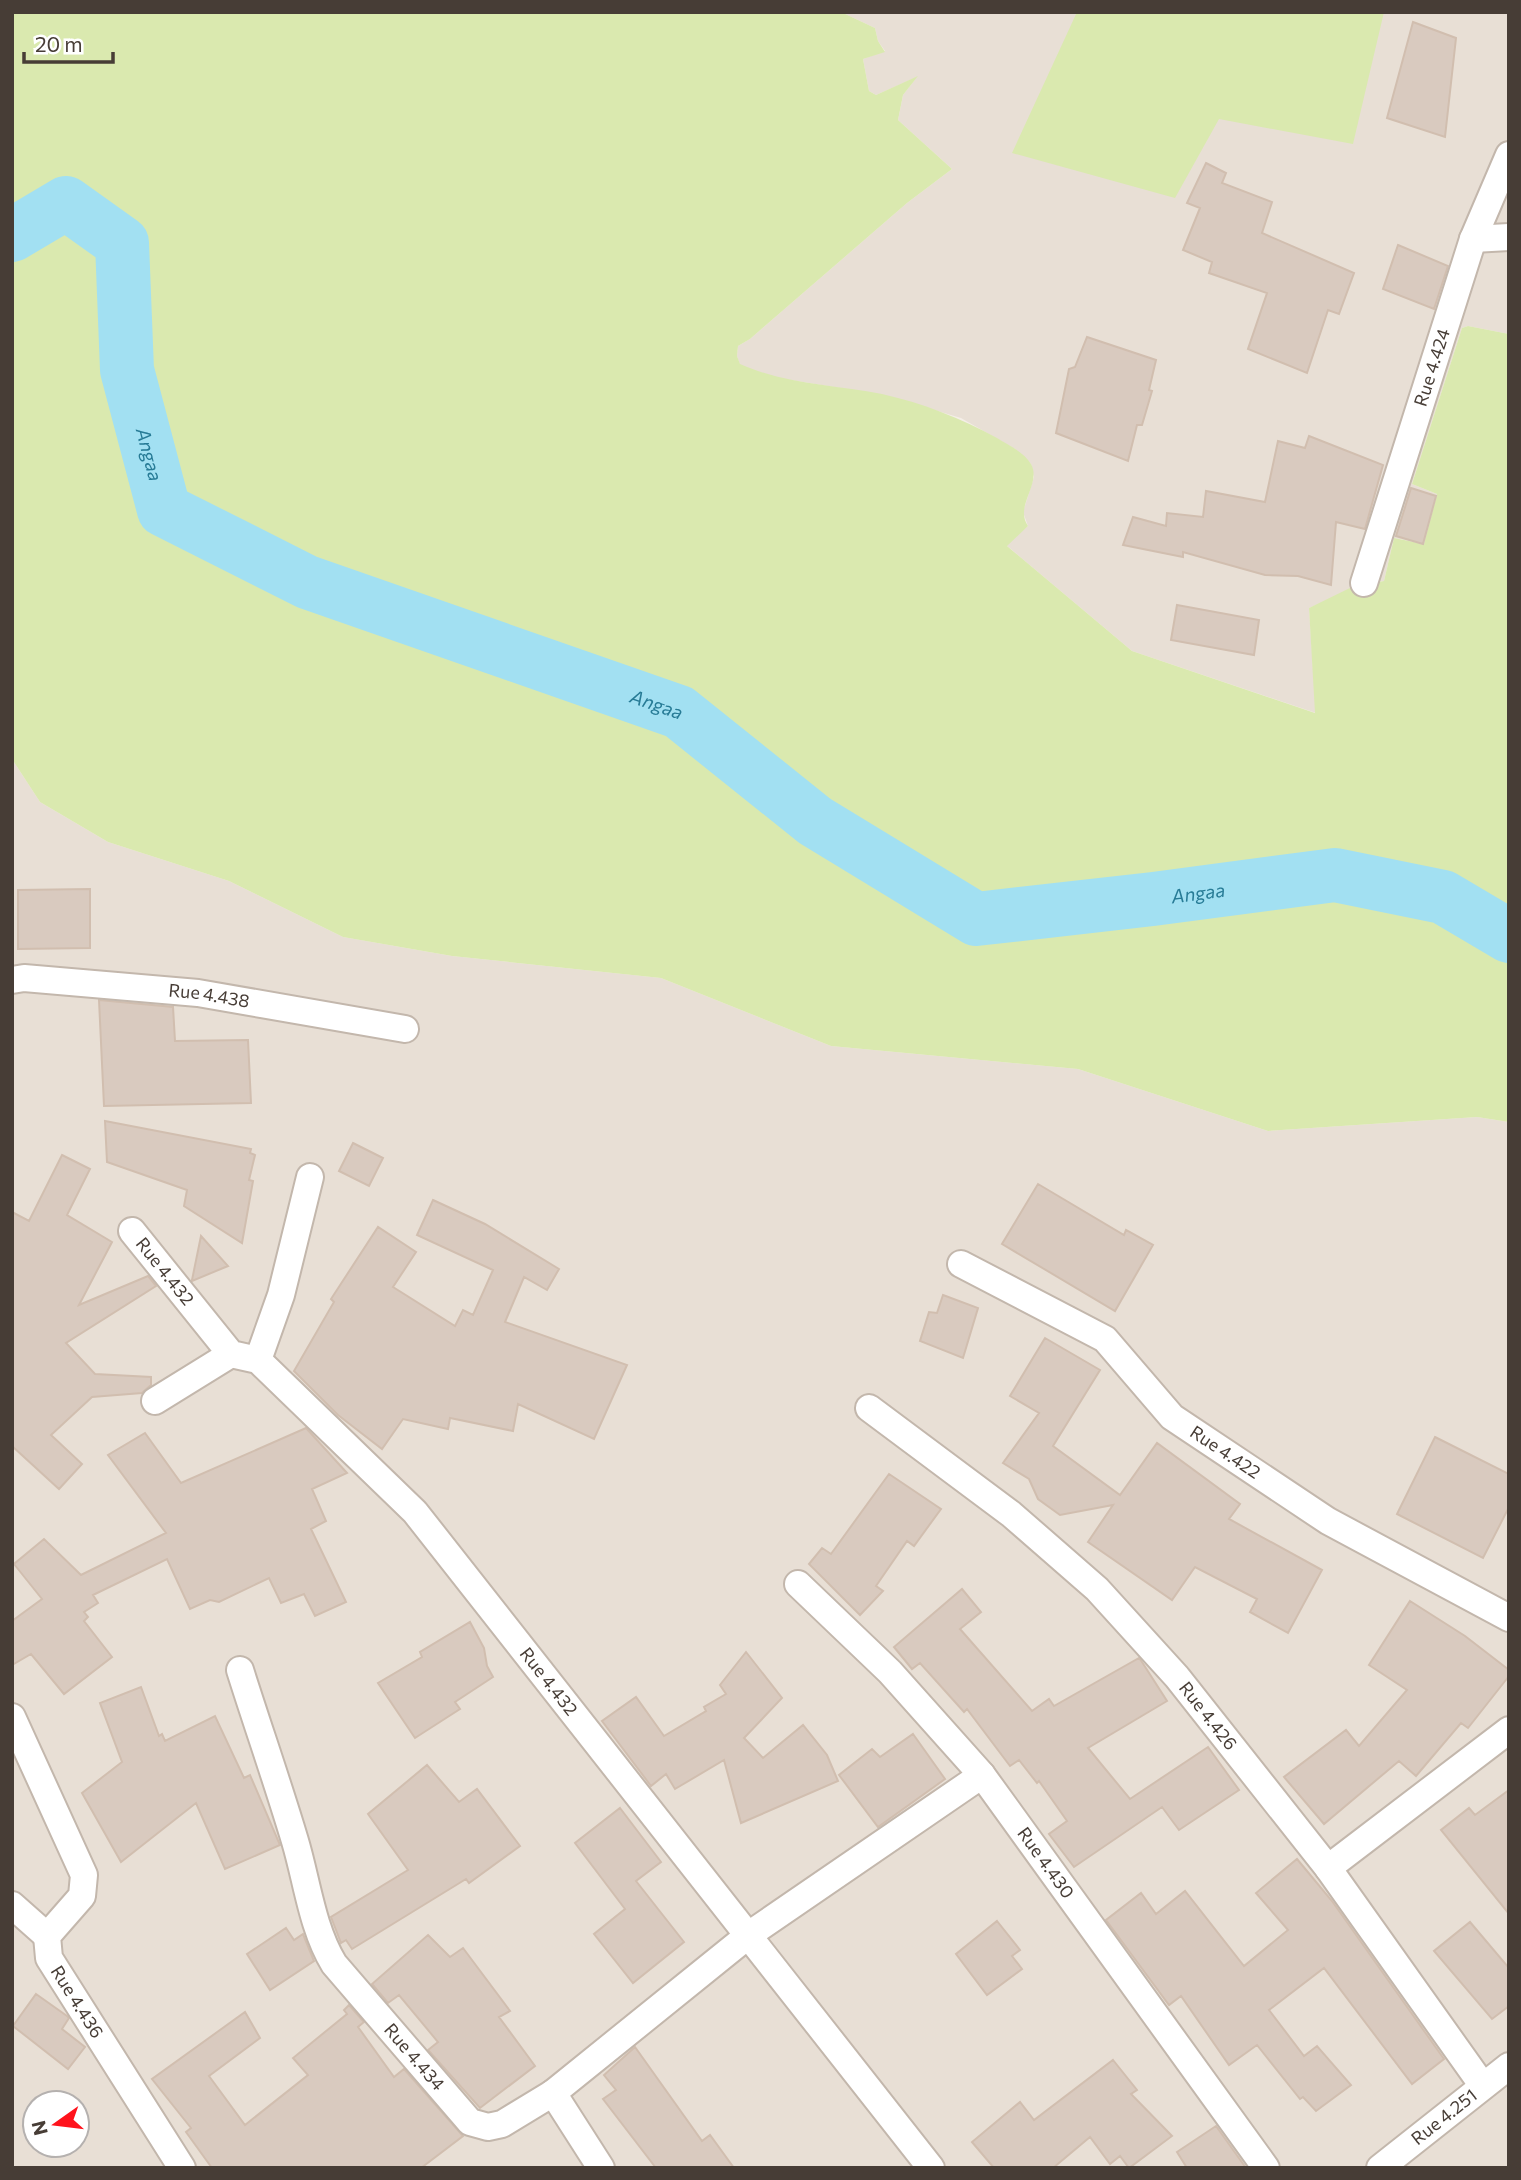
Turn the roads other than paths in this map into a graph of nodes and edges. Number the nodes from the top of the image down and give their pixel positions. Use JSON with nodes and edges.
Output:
{"nodes":[{"id":1,"x":1509,"y":155,"type":"edge"},
{"id":2,"x":1509,"y":237,"type":"edge"},
{"id":3,"x":1473,"y":239,"type":"junction"},
{"id":4,"x":1364,"y":583,"type":"dead end"},
{"id":5,"x":12,"y":980,"type":"edge"},
{"id":6,"x":405,"y":1029,"type":"dead end"},
{"id":7,"x":310,"y":1177,"type":"dead end"},
{"id":8,"x":132,"y":1231,"type":"dead end"},
{"id":9,"x":961,"y":1264,"type":"dead end"},
{"id":10,"x":231,"y":1354,"type":"junction"},
{"id":11,"x":258,"y":1360,"type":"junction"},
{"id":12,"x":155,"y":1401,"type":"dead end"},
{"id":13,"x":869,"y":1408,"type":"dead end"},
{"id":14,"x":798,"y":1584,"type":"dead end"},
{"id":15,"x":1509,"y":1618,"type":"edge"},
{"id":16,"x":240,"y":1670,"type":"dead end"},
{"id":17,"x":12,"y":1717,"type":"edge"},
{"id":18,"x":1509,"y":1730,"type":"edge"},
{"id":19,"x":982,"y":1775,"type":"junction"},
{"id":20,"x":1328,"y":1867,"type":"junction"},
{"id":21,"x":12,"y":1905,"type":"edge"},
{"id":22,"x":750,"y":1934,"type":"junction"},
{"id":23,"x":47,"y":1936,"type":"junction"},
{"id":24,"x":1509,"y":2066,"type":"edge"},
{"id":25,"x":1483,"y":2086,"type":"junction"},
{"id":26,"x":553,"y":2093,"type":"junction"},
{"id":27,"x":182,"y":2168,"type":"edge"},
{"id":28,"x":601,"y":2168,"type":"edge"},
{"id":29,"x":931,"y":2168,"type":"edge"},
{"id":30,"x":1266,"y":2168,"type":"edge"},
{"id":31,"x":1380,"y":2168,"type":"edge"}],
"edges":[{"from":1,"to":3,"type":"street","name":"Rue 4.424"},
{"from":2,"to":3,"type":"street"},
{"from":3,"to":4,"type":"street","name":"Rue 4.424"},
{"from":5,"to":6,"type":"street","name":"Rue 4.438"},
{"from":7,"to":11,"type":"street"},
{"from":8,"to":10,"type":"street","name":"Rue 4.432"},
{"from":9,"to":15,"type":"street","name":"Rue 4.422"},
{"from":10,"to":11,"type":"street"},
{"from":10,"to":12,"type":"street"},
{"from":11,"to":22,"type":"street","name":"Rue 4.432"},
{"from":13,"to":20,"type":"street","name":"Rue 4.426"},
{"from":14,"to":19,"type":"street","name":"Rue 4.430"},
{"from":16,"to":26,"type":"street","name":"Rue 4.434"},
{"from":17,"to":23,"type":"street"},
{"from":18,"to":20,"type":"street"},
{"from":19,"to":22,"type":"street","name":"Rue 4.434"},
{"from":19,"to":30,"type":"street","name":"Rue 4.430"},
{"from":20,"to":25,"type":"street","name":"Rue 4.426"},
{"from":21,"to":23,"type":"street"},
{"from":22,"to":26,"type":"street","name":"Rue 4.434"},
{"from":22,"to":29,"type":"street","name":"Rue 4.432"},
{"from":23,"to":27,"type":"street","name":"Rue 4.436"},
{"from":24,"to":25,"type":"street","name":"Rue 4.251"},
{"from":25,"to":31,"type":"street","name":"Rue 4.251"},
{"from":26,"to":28,"type":"street"}]}
